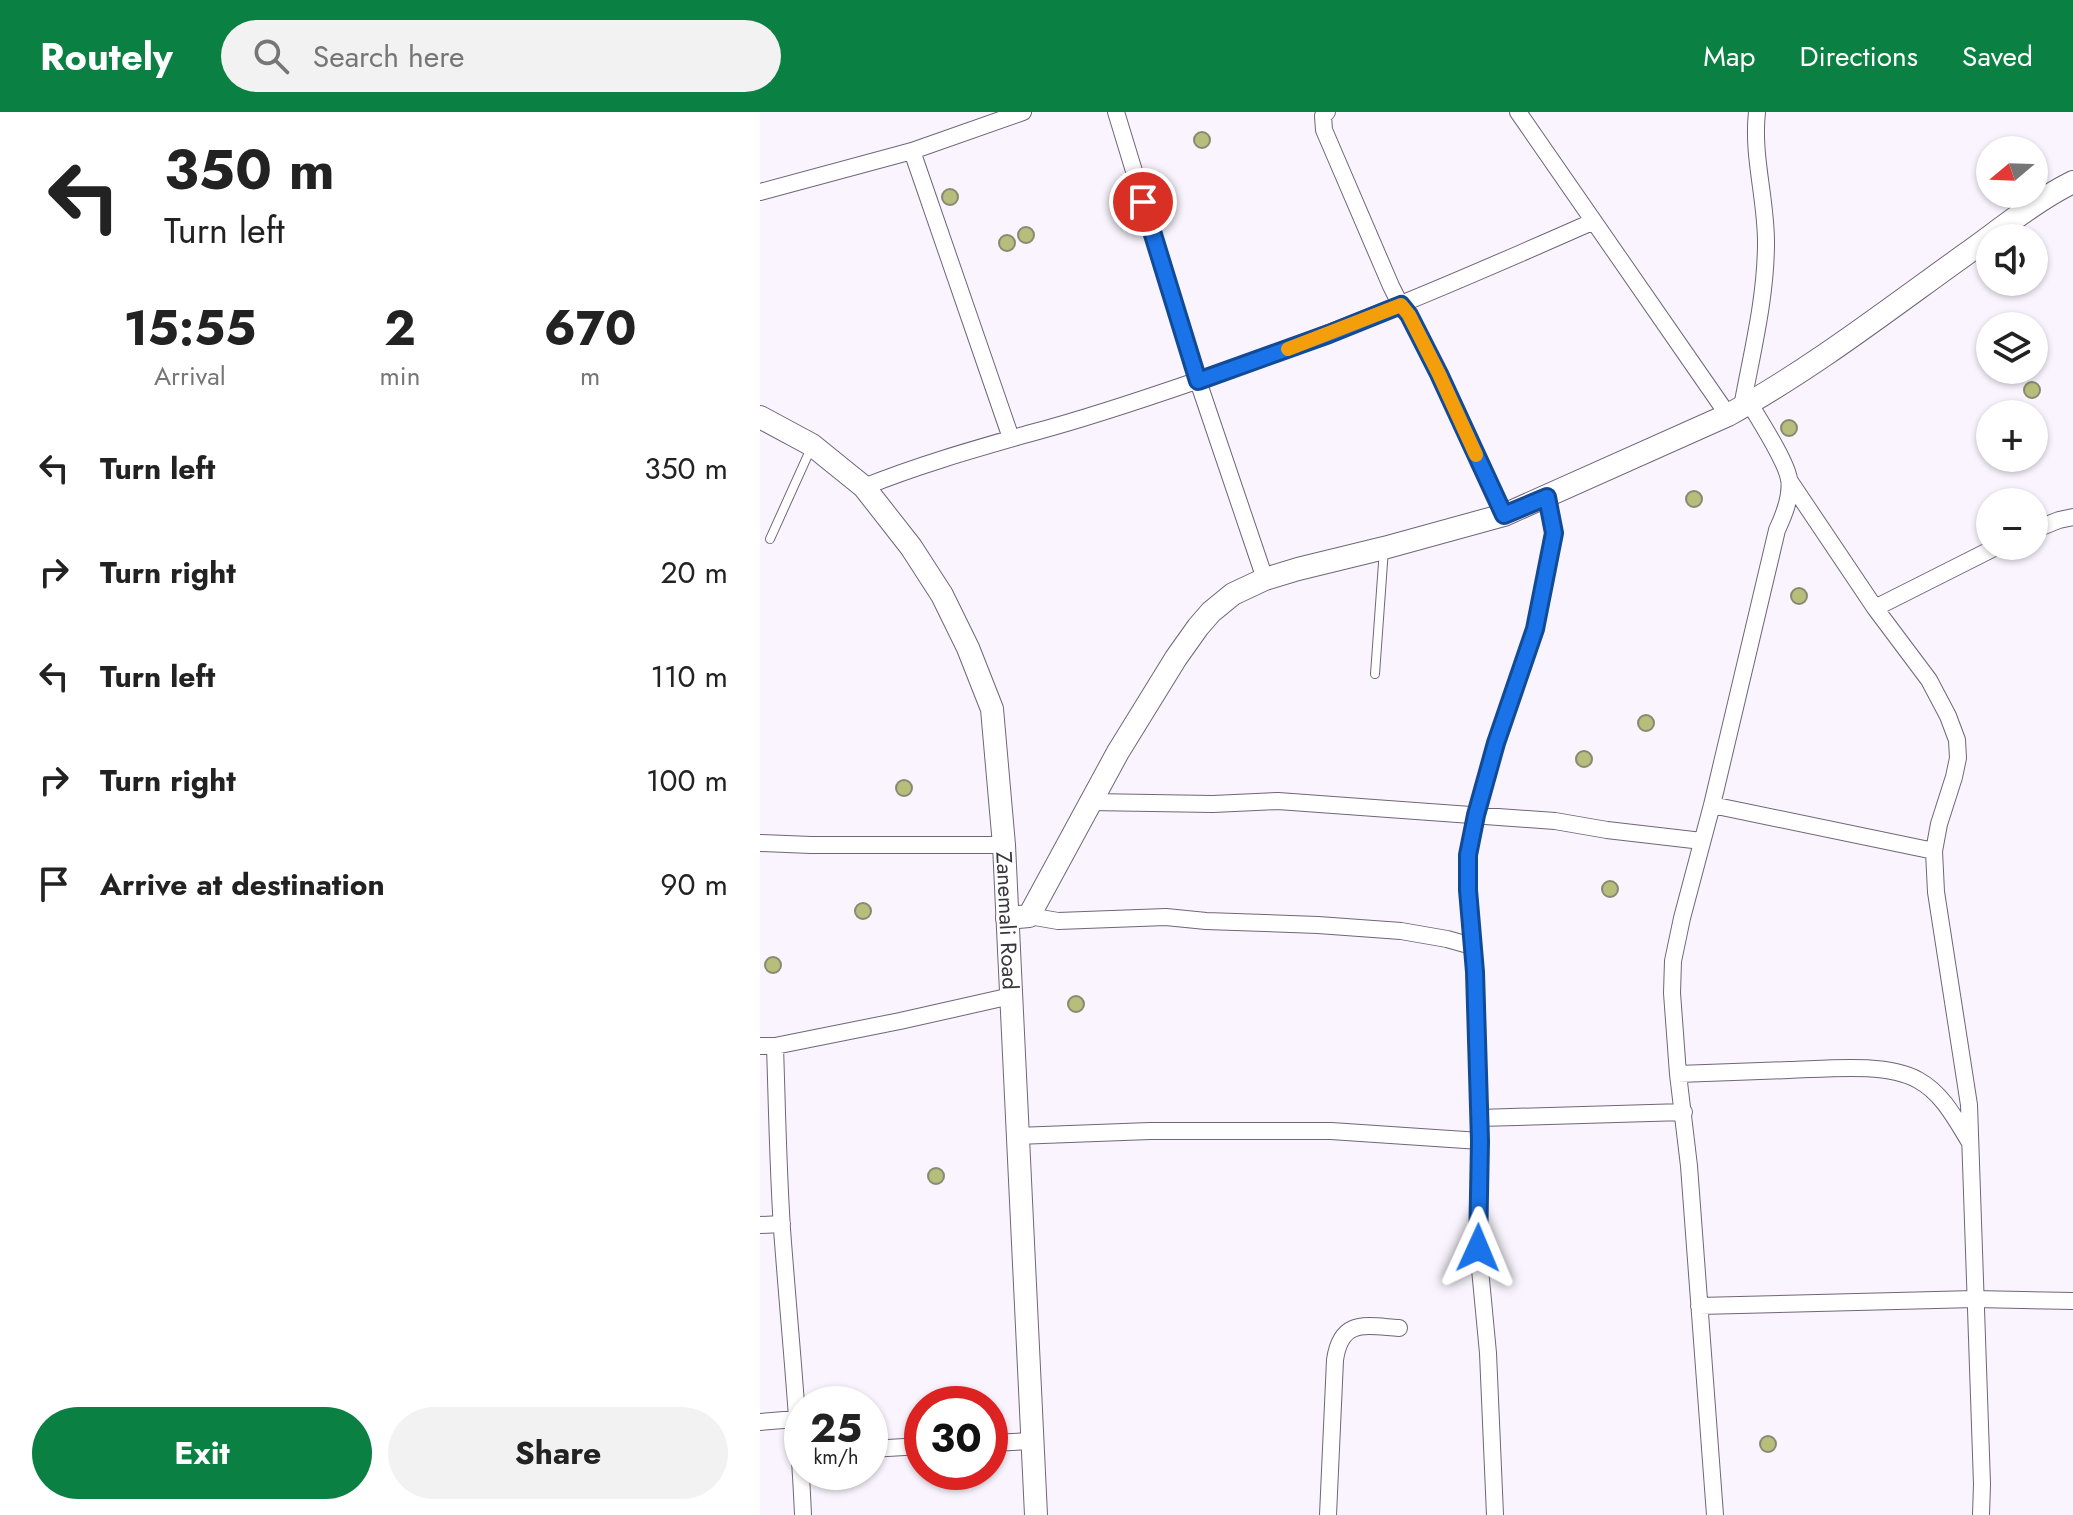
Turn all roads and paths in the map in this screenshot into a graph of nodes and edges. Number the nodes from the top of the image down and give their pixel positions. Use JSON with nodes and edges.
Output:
{"nodes":[{"id":1,"x":1023,"y":112,"type":"edge"},
{"id":2,"x":1116,"y":112,"type":"edge"},
{"id":3,"x":1327,"y":112,"type":"edge"},
{"id":4,"x":1518,"y":112,"type":"edge"},
{"id":5,"x":1757,"y":112,"type":"edge"},
{"id":6,"x":912,"y":151,"type":"junction"},
{"id":7,"x":2073,"y":182,"type":"edge"},
{"id":8,"x":760,"y":192,"type":"edge"},
{"id":9,"x":1592,"y":222,"type":"junction"},
{"id":10,"x":1401,"y":305,"type":"junction"},
{"id":11,"x":1198,"y":381,"type":"junction"},
{"id":12,"x":1740,"y":409,"type":"junction"},
{"id":13,"x":760,"y":417,"type":"edge"},
{"id":14,"x":1011,"y":438,"type":"junction"},
{"id":15,"x":812,"y":445,"type":"junction"},
{"id":16,"x":1789,"y":480,"type":"junction"},
{"id":17,"x":864,"y":487,"type":"junction"},
{"id":18,"x":1547,"y":497,"type":"junction"},
{"id":19,"x":1504,"y":515,"type":"junction"},
{"id":20,"x":2073,"y":517,"type":"edge"},
{"id":21,"x":2048,"y":524,"type":"edge"},
{"id":22,"x":770,"y":539,"type":"dead end"},
{"id":23,"x":1384,"y":548,"type":"junction"},
{"id":24,"x":1976,"y":557,"type":"edge"},
{"id":25,"x":1265,"y":579,"type":"junction"},
{"id":26,"x":1875,"y":608,"type":"junction"},
{"id":27,"x":1375,"y":674,"type":"dead end"},
{"id":28,"x":1090,"y":802,"type":"junction"},
{"id":29,"x":1712,"y":805,"type":"junction"},
{"id":30,"x":1476,"y":815,"type":"junction"},
{"id":31,"x":1702,"y":841,"type":"junction"},
{"id":32,"x":760,"y":843,"type":"edge"},
{"id":33,"x":1004,"y":845,"type":"junction"},
{"id":34,"x":1934,"y":851,"type":"junction"},
{"id":35,"x":1018,"y":917,"type":"junction"},
{"id":36,"x":1472,"y":946,"type":"junction"},
{"id":37,"x":1011,"y":996,"type":"junction"},
{"id":38,"x":768,"y":1046,"type":"edge"},
{"id":39,"x":1678,"y":1074,"type":"junction"},
{"id":40,"x":1684,"y":1112,"type":"junction"},
{"id":41,"x":1479,"y":1118,"type":"junction"},
{"id":42,"x":1016,"y":1136,"type":"junction"},
{"id":43,"x":1480,"y":1141,"type":"junction"},
{"id":44,"x":1970,"y":1144,"type":"junction"},
{"id":45,"x":782,"y":1224,"type":"junction"},
{"id":46,"x":760,"y":1225,"type":"edge"},
{"id":47,"x":1975,"y":1299,"type":"junction"},
{"id":48,"x":2073,"y":1301,"type":"edge"},
{"id":49,"x":1699,"y":1306,"type":"junction"},
{"id":50,"x":1399,"y":1328,"type":"dead end"},
{"id":51,"x":794,"y":1386,"type":"edge"},
{"id":52,"x":784,"y":1420,"type":"edge"},
{"id":53,"x":760,"y":1422,"type":"edge"},
{"id":54,"x":1032,"y":1441,"type":"junction"},
{"id":55,"x":1008,"y":1442,"type":"edge"},
{"id":56,"x":802,"y":1490,"type":"edge"},
{"id":57,"x":803,"y":1515,"type":"edge"},
{"id":58,"x":1036,"y":1515,"type":"edge"},
{"id":59,"x":1328,"y":1515,"type":"edge"},
{"id":60,"x":1495,"y":1515,"type":"edge"},
{"id":61,"x":1715,"y":1515,"type":"edge"},
{"id":62,"x":1981,"y":1515,"type":"edge"}],
"edges":[{"from":1,"to":6,"type":"street"},
{"from":2,"to":11,"type":"street"},
{"from":3,"to":10,"type":"street"},
{"from":4,"to":9,"type":"street"},
{"from":5,"to":12,"type":"street"},
{"from":6,"to":8,"type":"street"},
{"from":6,"to":14,"type":"street"},
{"from":7,"to":12,"type":"street"},
{"from":9,"to":10,"type":"street"},
{"from":9,"to":12,"type":"street"},
{"from":10,"to":11,"type":"street"},
{"from":10,"to":19,"type":"street"},
{"from":11,"to":14,"type":"street"},
{"from":11,"to":25,"type":"street"},
{"from":12,"to":16,"type":"street"},
{"from":12,"to":18,"type":"street"},
{"from":13,"to":15,"type":"street","name":"Zanemali Road"},
{"from":14,"to":17,"type":"street"},
{"from":15,"to":17,"type":"street","name":"Zanemali Road"},
{"from":15,"to":22,"type":"lane"},
{"from":16,"to":26,"type":"street"},
{"from":16,"to":29,"type":"street"},
{"from":17,"to":33,"type":"street","name":"Zanemali Road"},
{"from":18,"to":19,"type":"street"},
{"from":18,"to":30,"type":"street"},
{"from":19,"to":23,"type":"street"},
{"from":20,"to":21,"type":"street"},
{"from":23,"to":25,"type":"street"},
{"from":23,"to":27,"type":"lane"},
{"from":24,"to":26,"type":"street"},
{"from":25,"to":28,"type":"street"},
{"from":26,"to":34,"type":"street"},
{"from":28,"to":30,"type":"street"},
{"from":28,"to":35,"type":"street"},
{"from":29,"to":31,"type":"street"},
{"from":29,"to":34,"type":"street"},
{"from":30,"to":31,"type":"street"},
{"from":30,"to":36,"type":"street"},
{"from":31,"to":39,"type":"street"},
{"from":32,"to":33,"type":"street"},
{"from":33,"to":35,"type":"street","name":"Zanemali Road"},
{"from":34,"to":44,"type":"street"},
{"from":35,"to":36,"type":"street"},
{"from":35,"to":37,"type":"street","name":"Zanemali Road"},
{"from":36,"to":41,"type":"street"},
{"from":37,"to":38,"type":"street"},
{"from":37,"to":42,"type":"street","name":"Zanemali Road"},
{"from":38,"to":45,"type":"street"},
{"from":39,"to":40,"type":"street"},
{"from":39,"to":44,"type":"street"},
{"from":40,"to":41,"type":"street"},
{"from":40,"to":49,"type":"street"},
{"from":41,"to":43,"type":"street"},
{"from":42,"to":43,"type":"street"},
{"from":42,"to":54,"type":"street","name":"Zanemali Road"},
{"from":43,"to":60,"type":"street"},
{"from":44,"to":47,"type":"street"},
{"from":45,"to":46,"type":"street"},
{"from":45,"to":51,"type":"street"},
{"from":47,"to":48,"type":"street"},
{"from":47,"to":49,"type":"street"},
{"from":47,"to":62,"type":"street"},
{"from":49,"to":61,"type":"street"},
{"from":50,"to":59,"type":"street"},
{"from":52,"to":53,"type":"street"},
{"from":54,"to":55,"type":"street"},
{"from":54,"to":58,"type":"street","name":"Zanemali Road"},
{"from":56,"to":57,"type":"street"}]}
